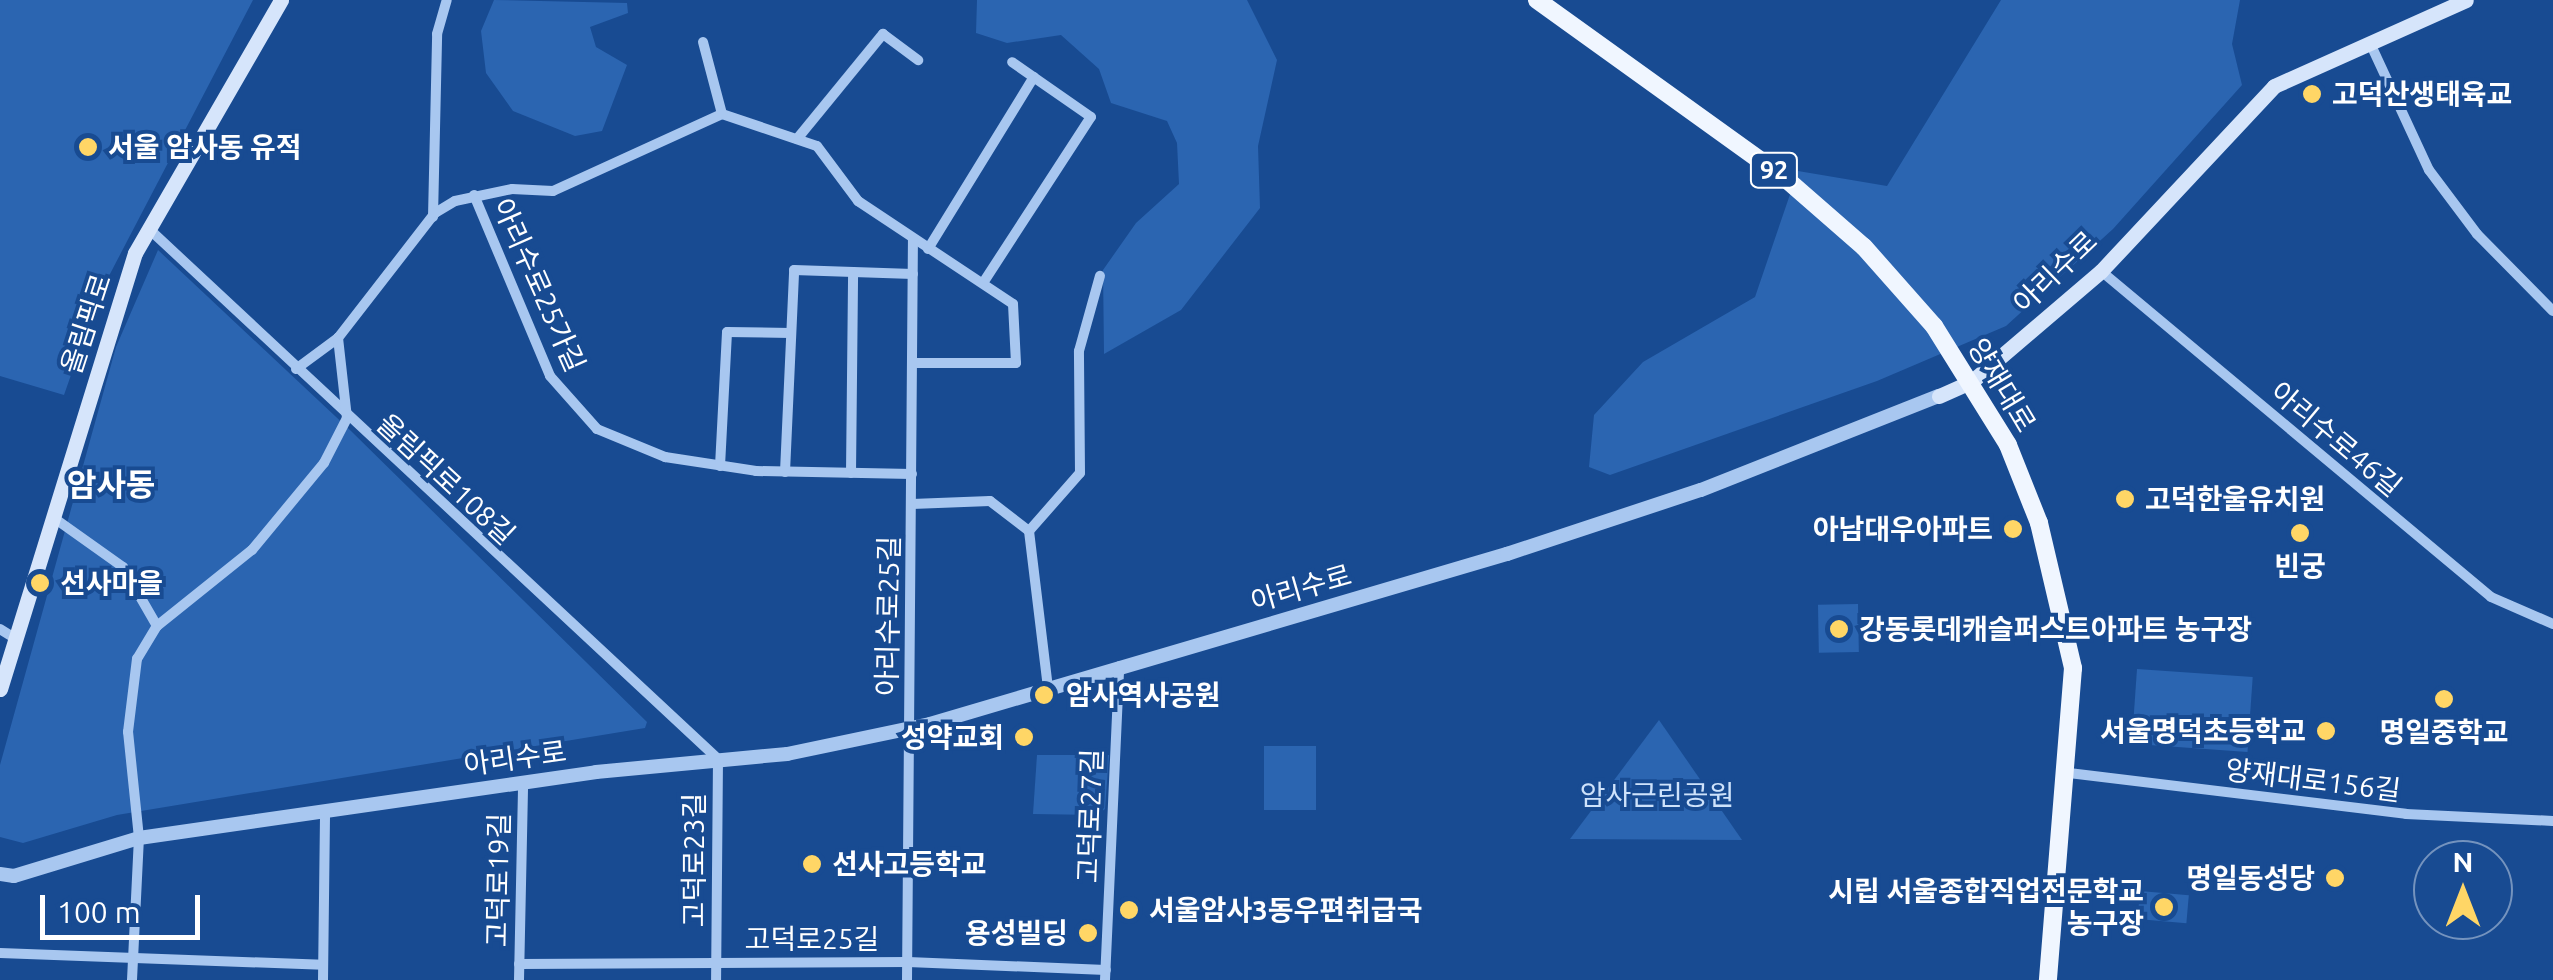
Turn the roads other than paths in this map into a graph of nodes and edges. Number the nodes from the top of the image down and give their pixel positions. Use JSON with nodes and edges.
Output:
{"nodes":[{"id":1,"x":281,"y":0,"type":"edge"},
{"id":2,"x":446,"y":0,"type":"edge"},
{"id":3,"x":1538,"y":0,"type":"edge"},
{"id":4,"x":2466,"y":0,"type":"edge"},
{"id":5,"x":703,"y":42,"type":"dead end"},
{"id":6,"x":2370,"y":43,"type":"junction"},
{"id":7,"x":918,"y":60,"type":"dead end"},
{"id":8,"x":1012,"y":62,"type":"dead end"},
{"id":9,"x":1034,"y":77,"type":"junction"},
{"id":10,"x":722,"y":114,"type":"junction"},
{"id":11,"x":797,"y":140,"type":"junction"},
{"id":12,"x":474,"y":195,"type":"junction"},
{"id":13,"x":433,"y":216,"type":"junction"},
{"id":14,"x":148,"y":228,"type":"junction"},
{"id":15,"x":913,"y":239,"type":"junction"},
{"id":16,"x":928,"y":249,"type":"junction"},
{"id":17,"x":2101,"y":271,"type":"junction"},
{"id":18,"x":853,"y":272,"type":"junction"},
{"id":19,"x":913,"y":274,"type":"junction"},
{"id":20,"x":1100,"y":276,"type":"dead end"},
{"id":21,"x":984,"y":283,"type":"junction"},
{"id":22,"x":2553,"y":312,"type":"edge"},
{"id":23,"x":791,"y":333,"type":"junction"},
{"id":24,"x":338,"y":338,"type":"junction"},
{"id":25,"x":913,"y":363,"type":"junction"},
{"id":26,"x":296,"y":369,"type":"junction"},
{"id":27,"x":1971,"y":382,"type":"junction"},
{"id":28,"x":1939,"y":396,"type":"joint"},
{"id":29,"x":347,"y":418,"type":"junction"},
{"id":30,"x":720,"y":466,"type":"junction"},
{"id":31,"x":784,"y":472,"type":"junction"},
{"id":32,"x":851,"y":473,"type":"junction"},
{"id":33,"x":912,"y":474,"type":"junction"},
{"id":34,"x":912,"y":504,"type":"junction"},
{"id":35,"x":54,"y":518,"type":"junction"},
{"id":36,"x":1028,"y":531,"type":"junction"},
{"id":37,"x":2553,"y":624,"type":"edge"},
{"id":38,"x":158,"y":626,"type":"junction"},
{"id":39,"x":0,"y":629,"type":"edge"},
{"id":40,"x":16,"y":640,"type":"junction"},
{"id":41,"x":1119,"y":665,"type":"junction"},
{"id":42,"x":1048,"y":688,"type":"junction"},
{"id":43,"x":0,"y":689,"type":"edge"},
{"id":44,"x":909,"y":729,"type":"junction"},
{"id":45,"x":718,"y":759,"type":"junction"},
{"id":46,"x":2069,"y":773,"type":"junction"},
{"id":47,"x":523,"y":782,"type":"junction"},
{"id":48,"x":325,"y":810,"type":"junction"},
{"id":49,"x":2553,"y":821,"type":"edge"},
{"id":50,"x":139,"y":838,"type":"junction"},
{"id":51,"x":0,"y":874,"type":"edge"},
{"id":52,"x":0,"y":953,"type":"edge"},
{"id":53,"x":133,"y":958,"type":"junction"},
{"id":54,"x":716,"y":961,"type":"junction"},
{"id":55,"x":908,"y":962,"type":"junction"},
{"id":56,"x":519,"y":964,"type":"junction"},
{"id":57,"x":323,"y":966,"type":"junction"},
{"id":58,"x":1106,"y":975,"type":"edge"},
{"id":59,"x":132,"y":980,"type":"edge"},
{"id":60,"x":323,"y":980,"type":"edge"},
{"id":61,"x":519,"y":980,"type":"edge"},
{"id":62,"x":716,"y":980,"type":"edge"},
{"id":63,"x":907,"y":980,"type":"edge"},
{"id":64,"x":2048,"y":980,"type":"edge"}],
"edges":[{"from":1,"to":14,"type":"main road","name":"올림픽로"},
{"from":2,"to":13,"type":"street"},
{"from":3,"to":27,"type":"main road","name":"양재대로","number":"92"},
{"from":4,"to":6,"type":"main road","name":"아리수로"},
{"from":5,"to":10,"type":"street"},
{"from":6,"to":17,"type":"main road","name":"아리수로"},
{"from":6,"to":22,"type":"street"},
{"from":7,"to":11,"type":"street"},
{"from":8,"to":9,"type":"street"},
{"from":9,"to":16,"type":"street"},
{"from":9,"to":21,"type":"street"},
{"from":10,"to":11,"type":"street"},
{"from":10,"to":12,"type":"street"},
{"from":11,"to":15,"type":"street"},
{"from":12,"to":13,"type":"street"},
{"from":12,"to":30,"type":"street","name":"아리수로25가길"},
{"from":13,"to":24,"type":"street"},
{"from":14,"to":26,"type":"street","name":"올림픽로108길"},
{"from":14,"to":35,"type":"main road","name":"올림픽로"},
{"from":15,"to":16,"type":"street"},
{"from":15,"to":19,"type":"street","name":"아리수로25길"},
{"from":16,"to":21,"type":"street"},
{"from":17,"to":27,"type":"main road","name":"아리수로"},
{"from":17,"to":37,"type":"street","name":"아리수로46길"},
{"from":18,"to":19,"type":"street"},
{"from":18,"to":23,"type":"street"},
{"from":18,"to":32,"type":"street"},
{"from":19,"to":25,"type":"street","name":"아리수로25길"},
{"from":20,"to":36,"type":"street"},
{"from":21,"to":25,"type":"street"},
{"from":23,"to":30,"type":"street"},
{"from":23,"to":31,"type":"street"},
{"from":24,"to":26,"type":"street"},
{"from":24,"to":29,"type":"street"},
{"from":25,"to":33,"type":"street","name":"아리수로25길"},
{"from":26,"to":29,"type":"street","name":"올림픽로108길"},
{"from":27,"to":28,"type":"main road","name":"아리수로"},
{"from":27,"to":46,"type":"main road","name":"양재대로","number":"92"},
{"from":28,"to":41,"type":"street","name":"아리수로"},
{"from":29,"to":38,"type":"street"},
{"from":29,"to":45,"type":"street","name":"올림픽로108길"},
{"from":30,"to":31,"type":"street","name":"아리수로25가길"},
{"from":31,"to":32,"type":"street","name":"아리수로25가길"},
{"from":32,"to":33,"type":"street","name":"아리수로25가길"},
{"from":33,"to":34,"type":"street","name":"아리수로25길"},
{"from":34,"to":36,"type":"street","name":"아리수로25길"},
{"from":34,"to":44,"type":"street","name":"아리수로25길"},
{"from":35,"to":38,"type":"street"},
{"from":35,"to":40,"type":"main road","name":"올림픽로"},
{"from":36,"to":42,"type":"street"},
{"from":38,"to":50,"type":"street"},
{"from":39,"to":40,"type":"street"},
{"from":40,"to":43,"type":"main road","name":"올림픽로"},
{"from":41,"to":42,"type":"street","name":"아리수로"},
{"from":41,"to":58,"type":"street","name":"고덕로27길"},
{"from":42,"to":44,"type":"street","name":"아리수로"},
{"from":44,"to":45,"type":"street","name":"아리수로"},
{"from":44,"to":55,"type":"street","name":"고덕로25길"},
{"from":45,"to":47,"type":"street","name":"아리수로"},
{"from":45,"to":54,"type":"street","name":"고덕로23길"},
{"from":46,"to":49,"type":"street","name":"양재대로156길"},
{"from":46,"to":64,"type":"main road","name":"양재대로","number":"92"},
{"from":47,"to":48,"type":"street","name":"아리수로"},
{"from":47,"to":56,"type":"street","name":"고덕로19길"},
{"from":48,"to":50,"type":"street","name":"아리수로"},
{"from":48,"to":57,"type":"street"},
{"from":50,"to":51,"type":"street","name":"아리수로"},
{"from":50,"to":53,"type":"street"},
{"from":52,"to":53,"type":"street"},
{"from":53,"to":57,"type":"street"},
{"from":53,"to":59,"type":"street"},
{"from":54,"to":55,"type":"street","name":"고덕로25길"},
{"from":54,"to":56,"type":"street","name":"고덕로23길"},
{"from":54,"to":62,"type":"street","name":"고덕로23길"},
{"from":55,"to":58,"type":"street","name":"고덕로27길"},
{"from":55,"to":63,"type":"street","name":"고덕로25길"},
{"from":56,"to":61,"type":"street","name":"고덕로19길"},
{"from":57,"to":60,"type":"street"}]}
